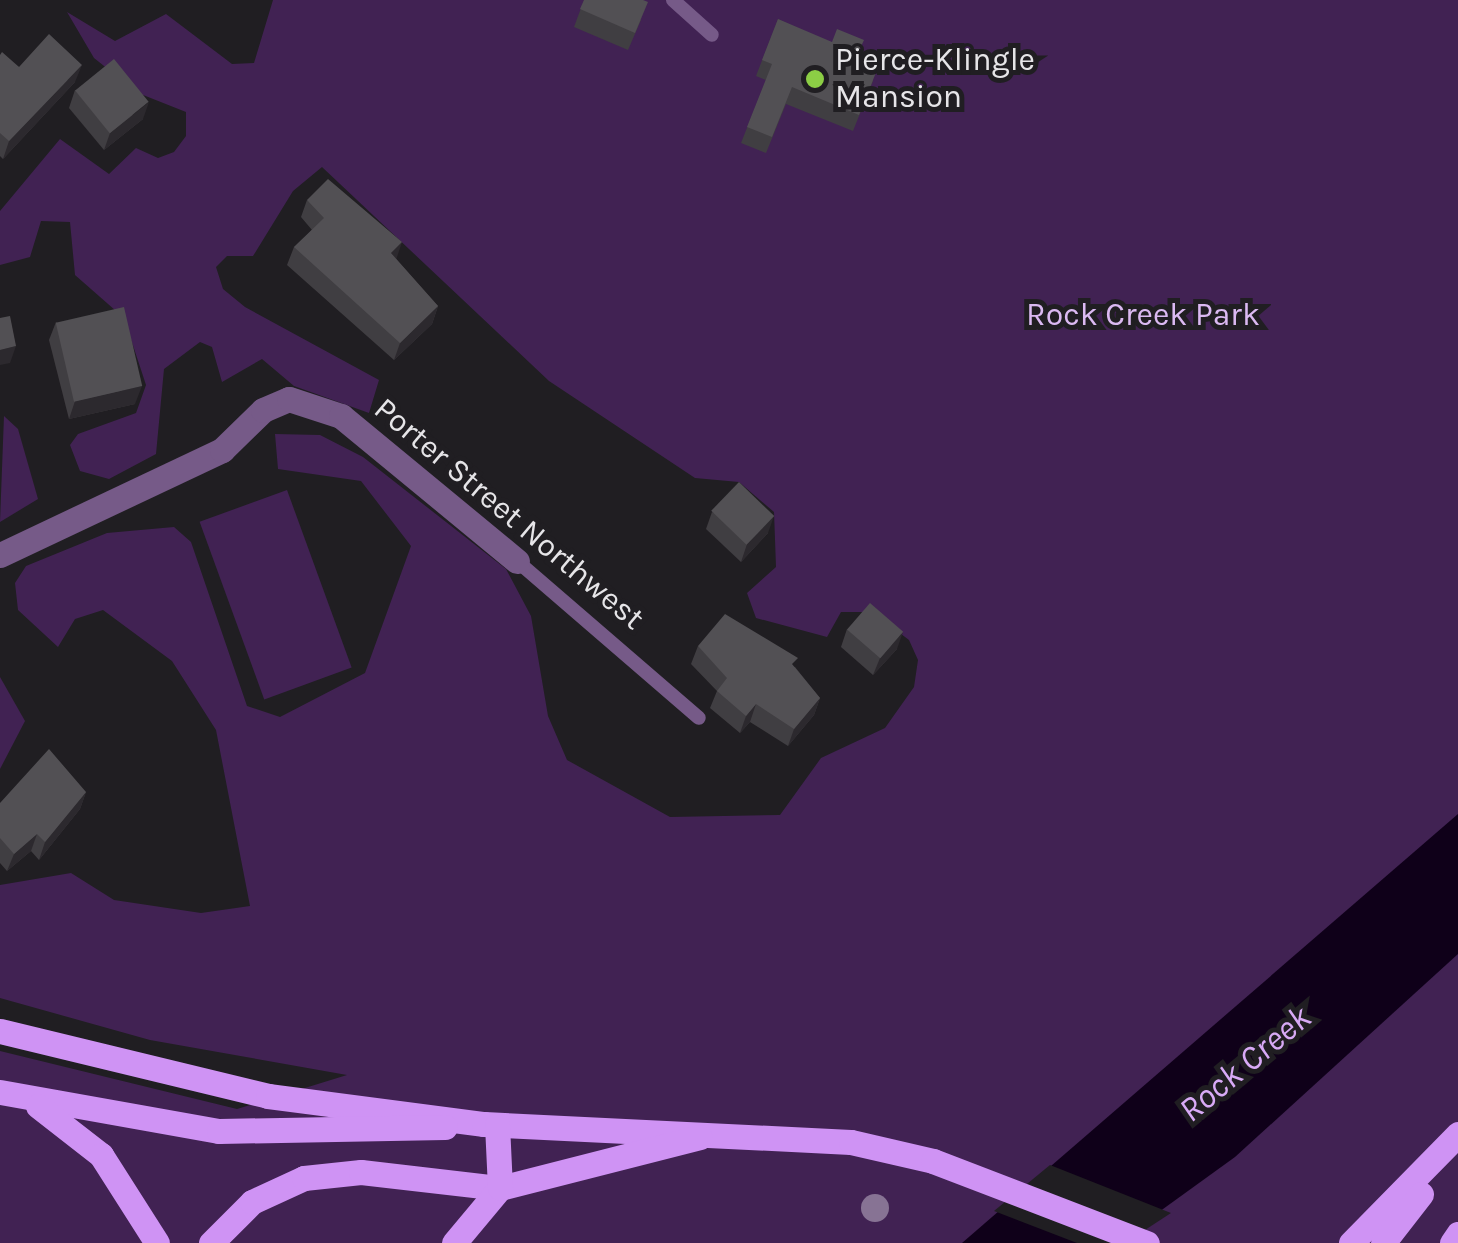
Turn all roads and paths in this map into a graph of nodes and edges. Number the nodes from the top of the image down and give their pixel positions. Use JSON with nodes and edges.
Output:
{"nodes":[{"id":1,"x":673,"y":0,"type":"edge"},
{"id":2,"x":712,"y":35,"type":"dead end"},
{"id":3,"x":0,"y":555,"type":"edge"},
{"id":4,"x":516,"y":560,"type":"joint"},
{"id":5,"x":699,"y":718,"type":"dead end"},
{"id":6,"x":0,"y":1031,"type":"edge"},
{"id":7,"x":0,"y":1092,"type":"edge"},
{"id":8,"x":30,"y":1101,"type":"junction"},
{"id":9,"x":491,"y":1124,"type":"junction"},
{"id":10,"x":727,"y":1131,"type":"junction"},
{"id":11,"x":1458,"y":1137,"type":"edge"},
{"id":12,"x":500,"y":1188,"type":"junction"},
{"id":13,"x":1458,"y":1234,"type":"edge"},
{"id":14,"x":157,"y":1243,"type":"edge"},
{"id":15,"x":211,"y":1243,"type":"edge"},
{"id":16,"x":454,"y":1243,"type":"edge"},
{"id":17,"x":1144,"y":1243,"type":"edge"},
{"id":18,"x":1351,"y":1243,"type":"edge"},
{"id":19,"x":1383,"y":1243,"type":"edge"},
{"id":20,"x":1452,"y":1243,"type":"edge"}],
"edges":[{"from":1,"to":2,"type":"lane"},
{"from":3,"to":4,"type":"street","name":"Porter Street Northwest"},
{"from":4,"to":5,"type":"lane","name":"Porter Street Northwest"},
{"from":6,"to":9,"type":"main road"},
{"from":7,"to":8,"type":"main road"},
{"from":8,"to":9,"type":"main road"},
{"from":8,"to":14,"type":"main road"},
{"from":9,"to":10,"type":"main road"},
{"from":9,"to":12,"type":"main road"},
{"from":10,"to":12,"type":"main road"},
{"from":10,"to":17,"type":"main road"},
{"from":11,"to":18,"type":"main road"},
{"from":11,"to":19,"type":"main road"},
{"from":12,"to":15,"type":"main road"},
{"from":12,"to":16,"type":"main road"},
{"from":13,"to":20,"type":"main road"}]}
